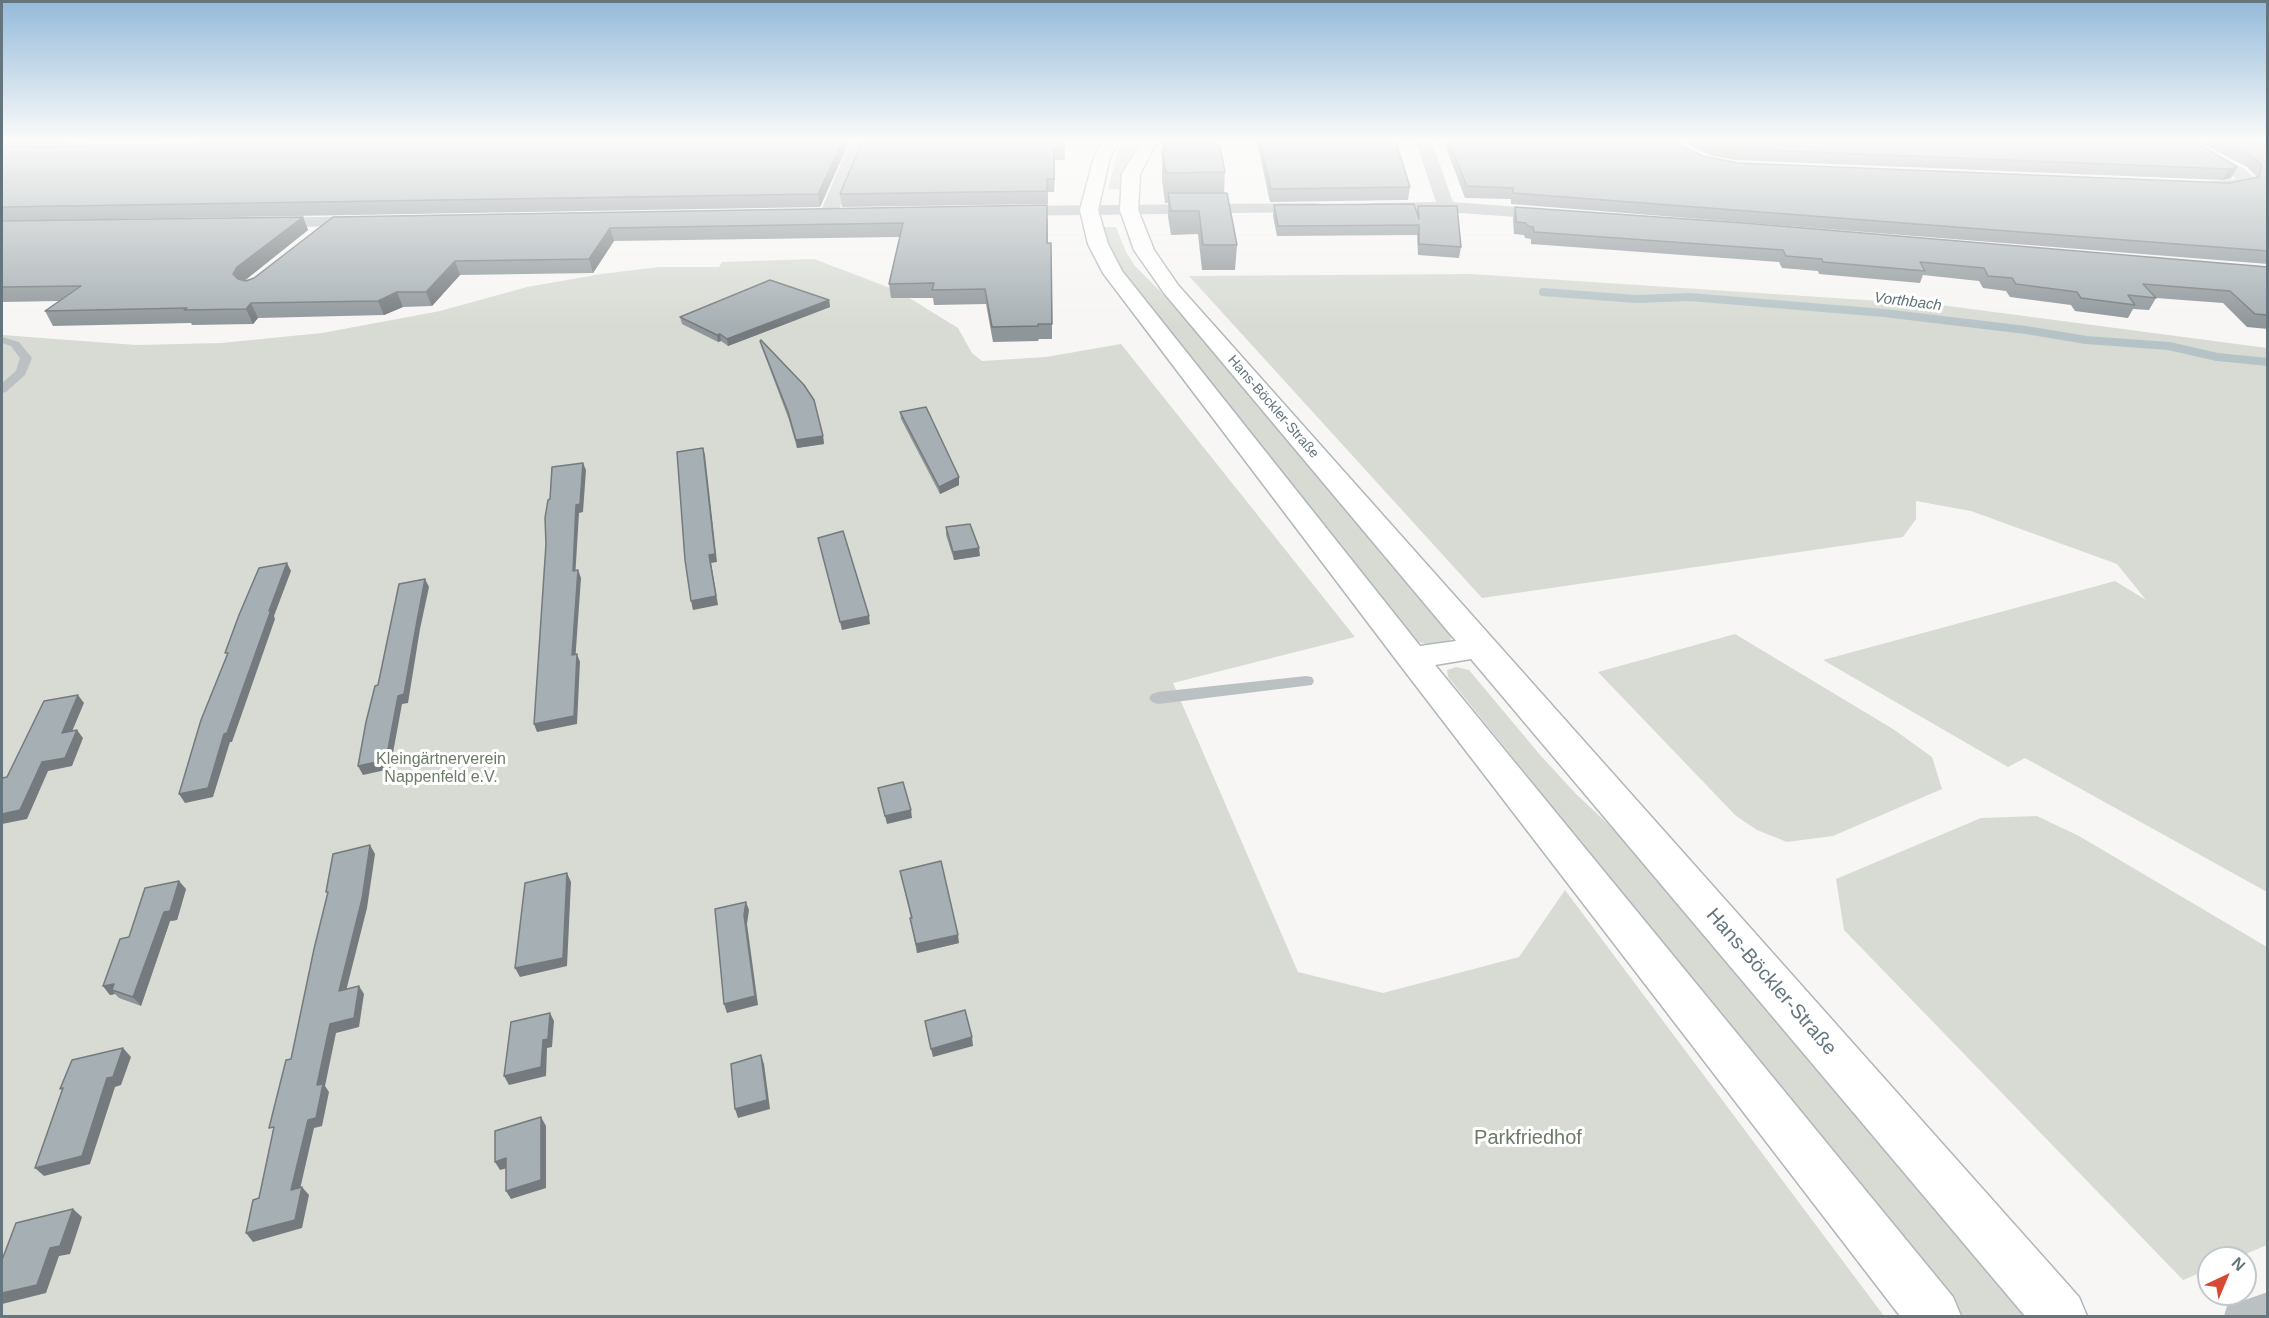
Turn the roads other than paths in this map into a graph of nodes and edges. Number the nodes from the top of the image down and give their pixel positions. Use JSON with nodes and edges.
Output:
{"nodes":[{"id":1,"x":825,"y":204,"type":"edge"},
{"id":2,"x":1091,"y":204,"type":"edge"},
{"id":3,"x":1129,"y":204,"type":"edge"},
{"id":4,"x":1445,"y":204,"type":"edge"},
{"id":5,"x":1446,"y":207,"type":"junction"},
{"id":6,"x":1330,"y":208,"type":"edge"},
{"id":7,"x":1350,"y":208,"type":"edge"},
{"id":8,"x":1089,"y":210,"type":"junction"},
{"id":9,"x":1129,"y":210,"type":"junction"},
{"id":10,"x":988,"y":212,"type":"edge"},
{"id":11,"x":852,"y":214,"type":"edge"},
{"id":12,"x":1579,"y":216,"type":"edge"},
{"id":13,"x":386,"y":221,"type":"edge"},
{"id":14,"x":334,"y":222,"type":"junction"},
{"id":15,"x":241,"y":224,"type":"edge"},
{"id":16,"x":308,"y":243,"type":"edge"},
{"id":17,"x":2,"y":340,"type":"edge"},
{"id":18,"x":2,"y":389,"type":"edge"},
{"id":19,"x":1482,"y":647,"type":"junction"},
{"id":20,"x":1412,"y":658,"type":"junction"},
{"id":21,"x":1306,"y":681,"type":"dead end"},
{"id":22,"x":1158,"y":698,"type":"dead end"},
{"id":23,"x":2268,"y":1305,"type":"edge"},
{"id":24,"x":1934,"y":1317,"type":"edge"},
{"id":25,"x":2060,"y":1317,"type":"edge"},
{"id":26,"x":2237,"y":1317,"type":"edge"}],
"edges":[{"from":1,"to":11,"type":"street"},
{"from":2,"to":8,"type":"main road"},
{"from":3,"to":9,"type":"main road","name":"Hans-Böckler-Straße"},
{"from":4,"to":5,"type":"street"},
{"from":5,"to":7,"type":"street"},
{"from":5,"to":12,"type":"street"},
{"from":6,"to":9,"type":"street"},
{"from":8,"to":9,"type":"street"},
{"from":8,"to":10,"type":"street"},
{"from":8,"to":20,"type":"main road"},
{"from":9,"to":19,"type":"main road","name":"Hans-Böckler-Straße"},
{"from":13,"to":14,"type":"street"},
{"from":14,"to":15,"type":"street"},
{"from":14,"to":16,"type":"street"},
{"from":17,"to":18,"type":"lane"},
{"from":19,"to":20,"type":"main road"},
{"from":19,"to":25,"type":"main road","name":"Hans-Böckler-Straße"},
{"from":20,"to":24,"type":"main road"},
{"from":21,"to":22,"type":"lane"},
{"from":23,"to":26,"type":"lane"}]}
